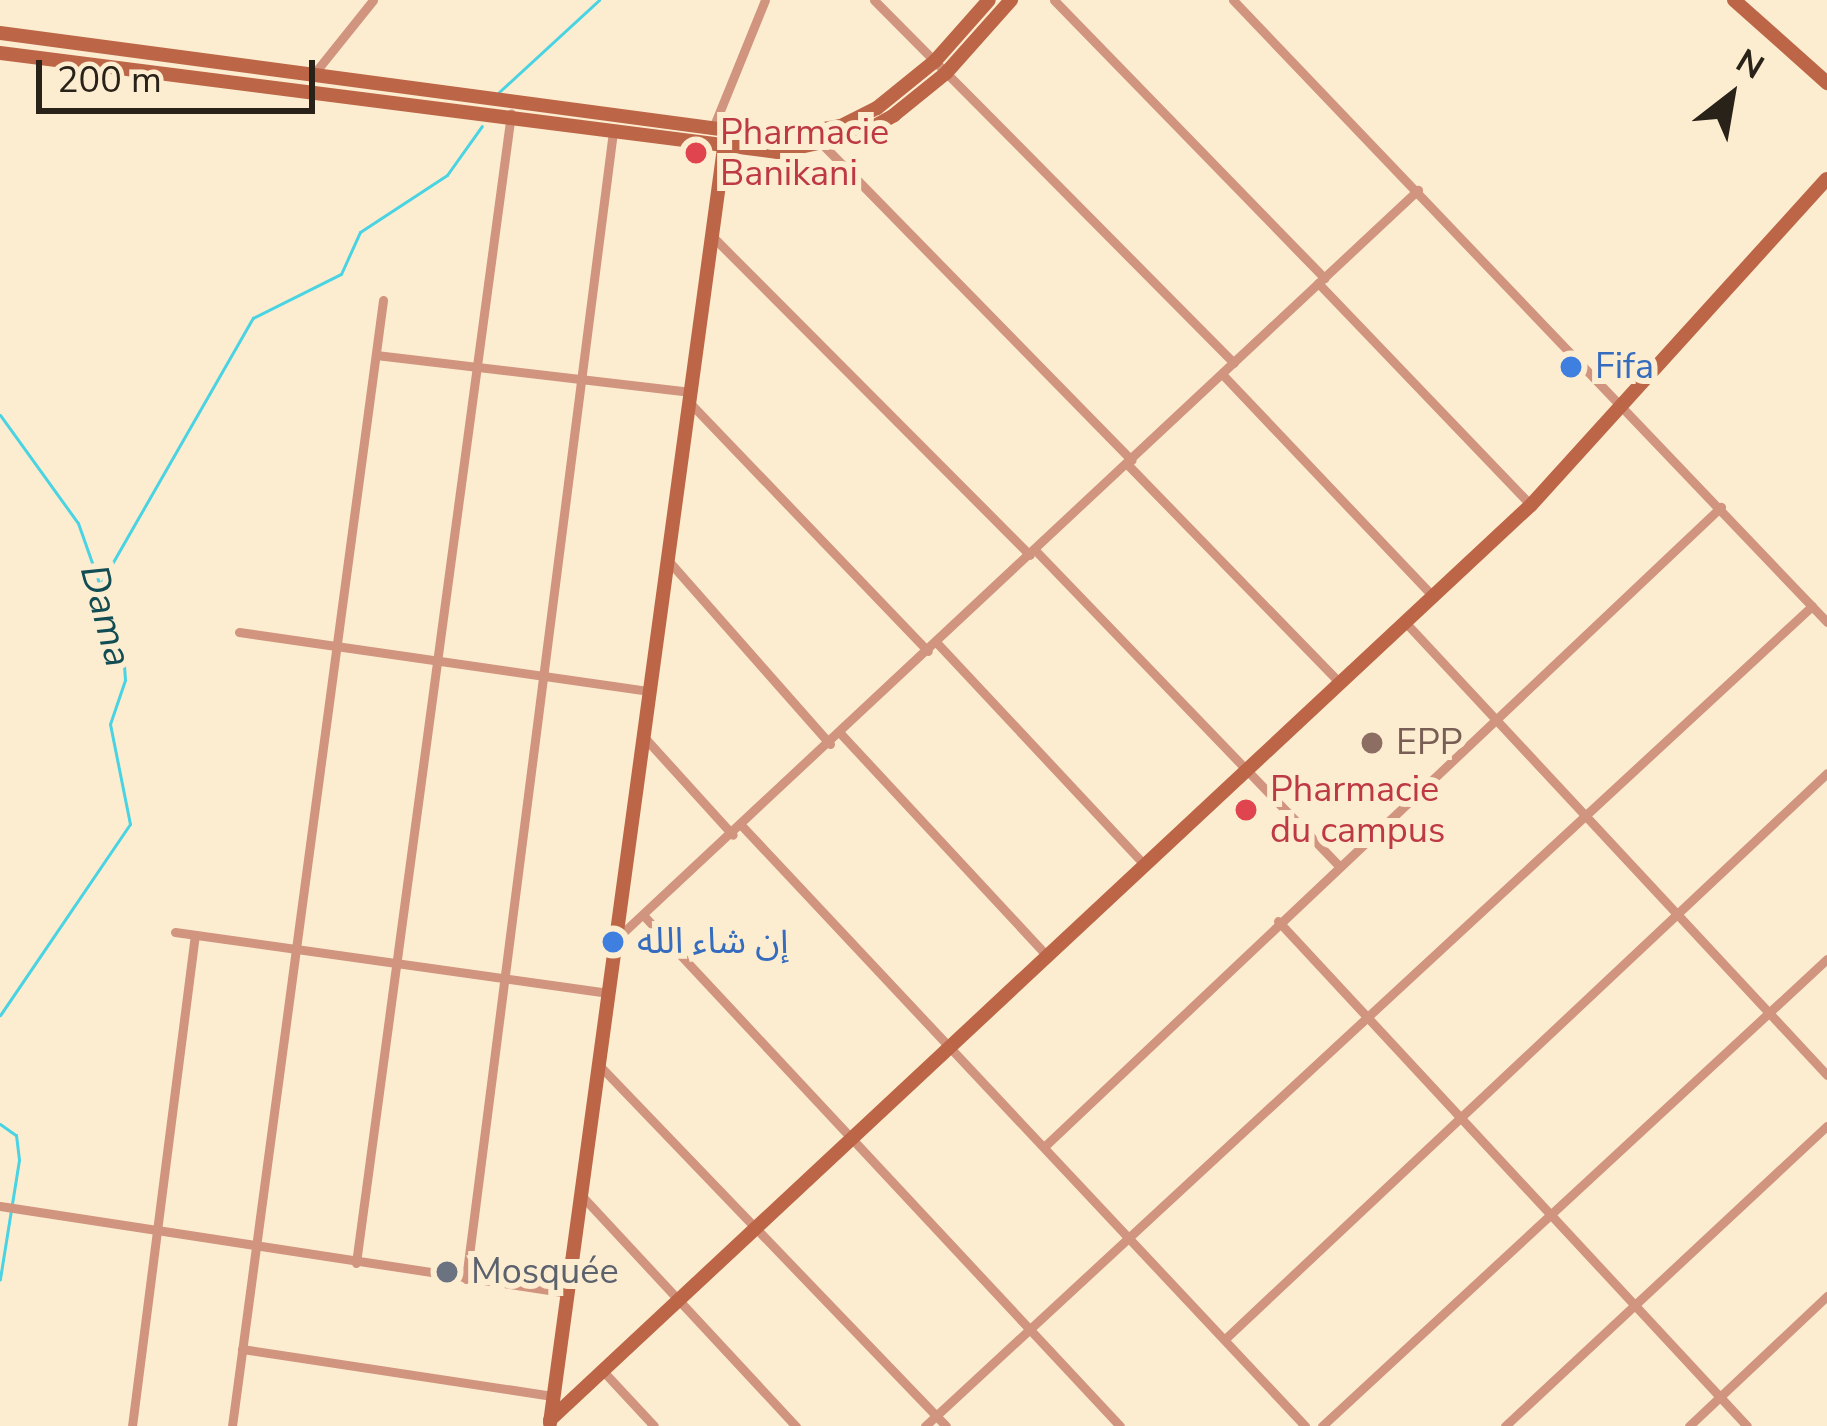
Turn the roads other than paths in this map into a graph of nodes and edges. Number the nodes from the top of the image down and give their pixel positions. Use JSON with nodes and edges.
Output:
{"nodes":[{"id":1,"x":373,"y":0,"type":"edge"},
{"id":2,"x":766,"y":0,"type":"edge"},
{"id":3,"x":874,"y":0,"type":"edge"},
{"id":4,"x":989,"y":0,"type":"edge"},
{"id":5,"x":1011,"y":0,"type":"edge"},
{"id":6,"x":1054,"y":0,"type":"edge"},
{"id":7,"x":1233,"y":0,"type":"edge"},
{"id":8,"x":1734,"y":0,"type":"edge"},
{"id":9,"x":0,"y":33,"type":"edge"},
{"id":10,"x":0,"y":53,"type":"edge"},
{"id":11,"x":934,"y":61,"type":"junction"},
{"id":12,"x":946,"y":73,"type":"junction"},
{"id":13,"x":312,"y":83,"type":"junction"},
{"id":14,"x":1827,"y":83,"type":"edge"},
{"id":15,"x":513,"y":102,"type":"junction"},
{"id":16,"x":510,"y":120,"type":"junction"},
{"id":17,"x":613,"y":131,"type":"junction"},
{"id":18,"x":720,"y":134,"type":"junction"},
{"id":19,"x":823,"y":145,"type":"junction"},
{"id":20,"x":1827,"y":179,"type":"edge"},
{"id":21,"x":1418,"y":190,"type":"junction"},
{"id":22,"x":710,"y":234,"type":"junction"},
{"id":23,"x":1321,"y":281,"type":"junction"},
{"id":24,"x":383,"y":300,"type":"dead end"},
{"id":25,"x":376,"y":355,"type":"junction"},
{"id":26,"x":1234,"y":363,"type":"junction"},
{"id":27,"x":481,"y":368,"type":"junction"},
{"id":28,"x":1222,"y":374,"type":"junction"},
{"id":29,"x":582,"y":380,"type":"junction"},
{"id":30,"x":689,"y":397,"type":"junction"},
{"id":31,"x":1623,"y":408,"type":"junction"},
{"id":32,"x":1129,"y":462,"type":"junction"},
{"id":33,"x":1531,"y":505,"type":"junction"},
{"id":34,"x":1721,"y":507,"type":"junction"},
{"id":35,"x":1032,"y":553,"type":"junction"},
{"id":36,"x":666,"y":558,"type":"junction"},
{"id":37,"x":1433,"y":596,"type":"junction"},
{"id":38,"x":1812,"y":606,"type":"junction"},
{"id":39,"x":1406,"y":622,"type":"junction"},
{"id":40,"x":1827,"y":622,"type":"edge"},
{"id":41,"x":239,"y":632,"type":"dead end"},
{"id":42,"x":337,"y":644,"type":"junction"},
{"id":43,"x":932,"y":647,"type":"junction"},
{"id":44,"x":440,"y":659,"type":"junction"},
{"id":45,"x":544,"y":675,"type":"junction"},
{"id":46,"x":1340,"y":683,"type":"junction"},
{"id":47,"x":648,"y":691,"type":"junction"},
{"id":48,"x":1496,"y":720,"type":"junction"},
{"id":49,"x":841,"y":733,"type":"junction"},
{"id":50,"x":644,"y":737,"type":"junction"},
{"id":51,"x":830,"y":744,"type":"junction"},
{"id":52,"x":1245,"y":772,"type":"junction"},
{"id":53,"x":1827,"y":773,"type":"edge"},
{"id":54,"x":1587,"y":817,"type":"junction"},
{"id":55,"x":738,"y":830,"type":"junction"},
{"id":56,"x":1145,"y":865,"type":"junction"},
{"id":57,"x":1337,"y":865,"type":"junction"},
{"id":58,"x":1676,"y":913,"type":"junction"},
{"id":59,"x":645,"y":917,"type":"junction"},
{"id":60,"x":1279,"y":921,"type":"junction"},
{"id":61,"x":175,"y":932,"type":"dead end"},
{"id":62,"x":195,"y":936,"type":"junction"},
{"id":63,"x":614,"y":940,"type":"junction"},
{"id":64,"x":296,"y":948,"type":"junction"},
{"id":65,"x":1047,"y":956,"type":"junction"},
{"id":66,"x":1827,"y":959,"type":"edge"},
{"id":67,"x":398,"y":963,"type":"junction"},
{"id":68,"x":505,"y":975,"type":"junction"},
{"id":69,"x":607,"y":994,"type":"junction"},
{"id":70,"x":1769,"y":1013,"type":"junction"},
{"id":71,"x":1371,"y":1020,"type":"junction"},
{"id":72,"x":952,"y":1044,"type":"junction"},
{"id":73,"x":598,"y":1064,"type":"junction"},
{"id":74,"x":1827,"y":1075,"type":"edge"},
{"id":75,"x":1460,"y":1116,"type":"junction"},
{"id":76,"x":1827,"y":1126,"type":"edge"},
{"id":77,"x":854,"y":1136,"type":"junction"},
{"id":78,"x":1046,"y":1145,"type":"junction"},
{"id":79,"x":581,"y":1195,"type":"junction"},
{"id":80,"x":0,"y":1206,"type":"edge"},
{"id":81,"x":1551,"y":1214,"type":"junction"},
{"id":82,"x":758,"y":1226,"type":"junction"},
{"id":83,"x":157,"y":1235,"type":"junction"},
{"id":84,"x":1133,"y":1239,"type":"junction"},
{"id":85,"x":256,"y":1246,"type":"junction"},
{"id":86,"x":356,"y":1263,"type":"junction"},
{"id":87,"x":466,"y":1279,"type":"junction"},
{"id":88,"x":568,"y":1294,"type":"junction"},
{"id":89,"x":1827,"y":1296,"type":"edge"},
{"id":90,"x":678,"y":1300,"type":"junction"},
{"id":91,"x":1635,"y":1305,"type":"junction"},
{"id":92,"x":1033,"y":1332,"type":"junction"},
{"id":93,"x":1225,"y":1339,"type":"junction"},
{"id":94,"x":242,"y":1349,"type":"junction"},
{"id":95,"x":602,"y":1370,"type":"junction"},
{"id":96,"x":553,"y":1396,"type":"junction"},
{"id":97,"x":1720,"y":1397,"type":"junction"},
{"id":98,"x":936,"y":1416,"type":"junction"},
{"id":99,"x":550,"y":1423,"type":"edge"},
{"id":100,"x":132,"y":1426,"type":"edge"},
{"id":101,"x":232,"y":1426,"type":"edge"},
{"id":102,"x":654,"y":1426,"type":"edge"},
{"id":103,"x":796,"y":1426,"type":"edge"},
{"id":104,"x":925,"y":1426,"type":"edge"},
{"id":105,"x":946,"y":1426,"type":"edge"},
{"id":106,"x":1120,"y":1426,"type":"edge"},
{"id":107,"x":1305,"y":1426,"type":"edge"},
{"id":108,"x":1322,"y":1426,"type":"edge"},
{"id":109,"x":1505,"y":1426,"type":"edge"},
{"id":110,"x":1689,"y":1426,"type":"edge"},
{"id":111,"x":1747,"y":1426,"type":"edge"}],
"edges":[{"from":1,"to":13,"type":"street"},
{"from":2,"to":18,"type":"street"},
{"from":3,"to":11,"type":"street"},
{"from":4,"to":11,"type":"street"},
{"from":5,"to":12,"type":"street"},
{"from":6,"to":23,"type":"street"},
{"from":7,"to":21,"type":"street"},
{"from":8,"to":14,"type":"street"},
{"from":9,"to":13,"type":"street"},
{"from":10,"to":13,"type":"street"},
{"from":11,"to":12,"type":"street"},
{"from":11,"to":18,"type":"street"},
{"from":12,"to":19,"type":"street"},
{"from":12,"to":26,"type":"street"},
{"from":13,"to":15,"type":"street"},
{"from":13,"to":16,"type":"street"},
{"from":15,"to":16,"type":"street"},
{"from":15,"to":18,"type":"street"},
{"from":16,"to":17,"type":"street"},
{"from":16,"to":27,"type":"street"},
{"from":17,"to":18,"type":"street"},
{"from":17,"to":29,"type":"street"},
{"from":18,"to":19,"type":"street"},
{"from":18,"to":22,"type":"street"},
{"from":19,"to":32,"type":"street"},
{"from":20,"to":31,"type":"street"},
{"from":21,"to":23,"type":"street"},
{"from":21,"to":31,"type":"street"},
{"from":22,"to":30,"type":"street"},
{"from":22,"to":35,"type":"street"},
{"from":23,"to":26,"type":"street"},
{"from":23,"to":33,"type":"street"},
{"from":24,"to":25,"type":"street"},
{"from":25,"to":27,"type":"street"},
{"from":25,"to":42,"type":"street"},
{"from":26,"to":28,"type":"street"},
{"from":27,"to":29,"type":"street"},
{"from":27,"to":44,"type":"street"},
{"from":28,"to":32,"type":"street"},
{"from":28,"to":37,"type":"street"},
{"from":29,"to":30,"type":"street"},
{"from":29,"to":45,"type":"street"},
{"from":30,"to":36,"type":"street"},
{"from":30,"to":43,"type":"street"},
{"from":31,"to":33,"type":"street"},
{"from":31,"to":34,"type":"street"},
{"from":32,"to":35,"type":"street"},
{"from":32,"to":46,"type":"street"},
{"from":33,"to":37,"type":"street"},
{"from":34,"to":38,"type":"street"},
{"from":34,"to":48,"type":"street"},
{"from":35,"to":43,"type":"street"},
{"from":35,"to":52,"type":"street"},
{"from":36,"to":47,"type":"street"},
{"from":36,"to":51,"type":"street"},
{"from":37,"to":39,"type":"street"},
{"from":38,"to":40,"type":"street"},
{"from":38,"to":54,"type":"street"},
{"from":39,"to":46,"type":"street"},
{"from":39,"to":48,"type":"street"},
{"from":41,"to":42,"type":"street"},
{"from":42,"to":44,"type":"street"},
{"from":42,"to":64,"type":"street"},
{"from":43,"to":49,"type":"street"},
{"from":43,"to":56,"type":"street"},
{"from":44,"to":45,"type":"street"},
{"from":44,"to":67,"type":"street"},
{"from":45,"to":47,"type":"street"},
{"from":45,"to":68,"type":"street"},
{"from":46,"to":52,"type":"street"},
{"from":47,"to":50,"type":"street"},
{"from":48,"to":54,"type":"street"},
{"from":48,"to":57,"type":"street"},
{"from":49,"to":51,"type":"street"},
{"from":49,"to":65,"type":"street"},
{"from":50,"to":55,"type":"street"},
{"from":50,"to":63,"type":"street"},
{"from":51,"to":55,"type":"street"},
{"from":52,"to":56,"type":"street"},
{"from":52,"to":57,"type":"street"},
{"from":53,"to":58,"type":"street"},
{"from":54,"to":58,"type":"street"},
{"from":54,"to":71,"type":"street"},
{"from":55,"to":59,"type":"street"},
{"from":55,"to":72,"type":"street"},
{"from":56,"to":65,"type":"street"},
{"from":57,"to":60,"type":"street"},
{"from":58,"to":70,"type":"street"},
{"from":58,"to":75,"type":"street"},
{"from":59,"to":63,"type":"street"},
{"from":59,"to":77,"type":"street"},
{"from":60,"to":71,"type":"street"},
{"from":60,"to":78,"type":"street"},
{"from":61,"to":62,"type":"street"},
{"from":62,"to":64,"type":"street"},
{"from":62,"to":83,"type":"street"},
{"from":63,"to":69,"type":"street"},
{"from":64,"to":67,"type":"street"},
{"from":64,"to":85,"type":"street"},
{"from":65,"to":72,"type":"street"},
{"from":66,"to":70,"type":"street"},
{"from":67,"to":68,"type":"street"},
{"from":67,"to":86,"type":"street"},
{"from":68,"to":69,"type":"street"},
{"from":68,"to":87,"type":"street"},
{"from":69,"to":73,"type":"street"},
{"from":70,"to":74,"type":"street"},
{"from":70,"to":81,"type":"street"},
{"from":71,"to":75,"type":"street"},
{"from":71,"to":84,"type":"street"},
{"from":72,"to":77,"type":"street"},
{"from":72,"to":78,"type":"street"},
{"from":73,"to":79,"type":"street"},
{"from":73,"to":82,"type":"street"},
{"from":75,"to":81,"type":"street"},
{"from":75,"to":93,"type":"street"},
{"from":76,"to":91,"type":"street"},
{"from":77,"to":82,"type":"street"},
{"from":77,"to":92,"type":"street"},
{"from":78,"to":84,"type":"street"},
{"from":79,"to":88,"type":"street"},
{"from":79,"to":90,"type":"street"},
{"from":80,"to":83,"type":"street"},
{"from":81,"to":91,"type":"street"},
{"from":81,"to":108,"type":"street"},
{"from":82,"to":90,"type":"street"},
{"from":82,"to":98,"type":"street"},
{"from":83,"to":85,"type":"street"},
{"from":83,"to":100,"type":"street"},
{"from":84,"to":92,"type":"street"},
{"from":84,"to":93,"type":"street"},
{"from":85,"to":86,"type":"street"},
{"from":85,"to":94,"type":"street"},
{"from":86,"to":87,"type":"street"},
{"from":87,"to":88,"type":"street"},
{"from":88,"to":96,"type":"street"},
{"from":89,"to":97,"type":"street"},
{"from":90,"to":95,"type":"street"},
{"from":90,"to":103,"type":"street"},
{"from":91,"to":97,"type":"street"},
{"from":91,"to":109,"type":"street"},
{"from":92,"to":98,"type":"street"},
{"from":92,"to":106,"type":"street"},
{"from":93,"to":107,"type":"street"},
{"from":94,"to":96,"type":"street"},
{"from":94,"to":101,"type":"street"},
{"from":95,"to":99,"type":"street"},
{"from":95,"to":102,"type":"street"},
{"from":96,"to":99,"type":"street"},
{"from":97,"to":110,"type":"street"},
{"from":97,"to":111,"type":"street"},
{"from":98,"to":104,"type":"street"},
{"from":98,"to":105,"type":"street"}]}
